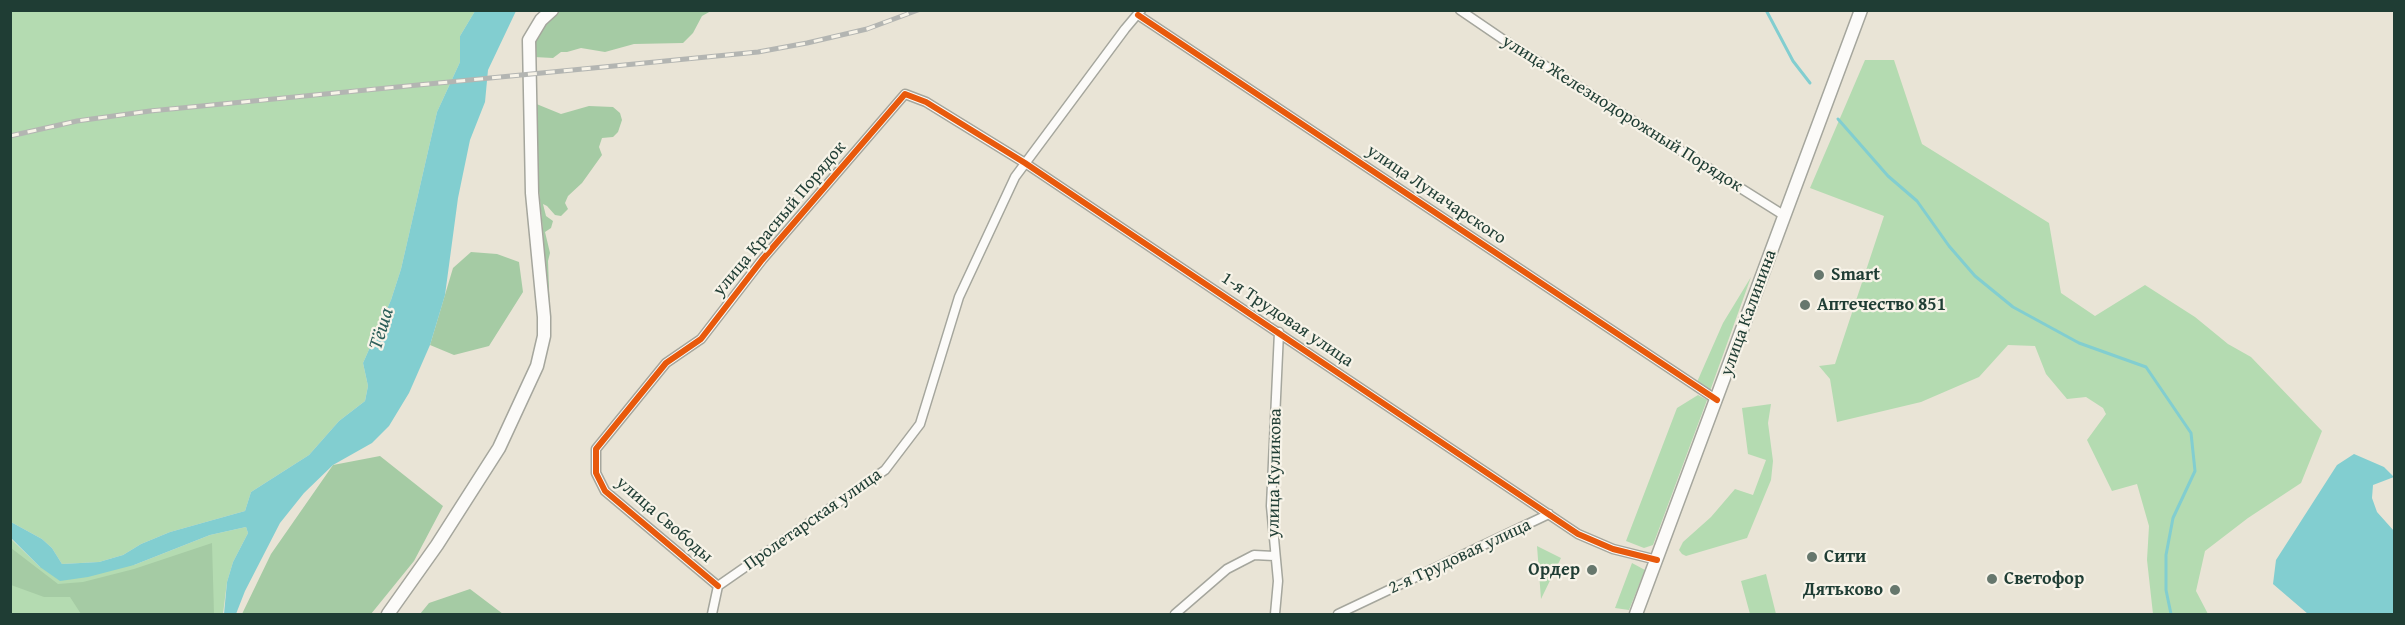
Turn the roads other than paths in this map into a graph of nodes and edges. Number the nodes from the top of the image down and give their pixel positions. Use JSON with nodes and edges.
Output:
{"nodes":[{"id":1,"x":552,"y":10,"type":"edge"},
{"id":2,"x":1460,"y":10,"type":"edge"},
{"id":3,"x":1861,"y":10,"type":"edge"},
{"id":4,"x":1139,"y":13,"type":"edge"},
{"id":5,"x":905,"y":94,"type":"joint"},
{"id":6,"x":1025,"y":163,"type":"junction"},
{"id":7,"x":1785,"y":216,"type":"junction"},
{"id":8,"x":1279,"y":332,"type":"junction"},
{"id":9,"x":1717,"y":400,"type":"junction"},
{"id":10,"x":596,"y":473,"type":"joint"},
{"id":11,"x":1549,"y":514,"type":"junction"},
{"id":12,"x":1274,"y":556,"type":"junction"},
{"id":13,"x":1657,"y":561,"type":"junction"},
{"id":14,"x":718,"y":586,"type":"junction"},
{"id":15,"x":388,"y":615,"type":"edge"},
{"id":16,"x":712,"y":615,"type":"edge"},
{"id":17,"x":1174,"y":615,"type":"edge"},
{"id":18,"x":1275,"y":615,"type":"edge"},
{"id":19,"x":1338,"y":615,"type":"edge"},
{"id":20,"x":1636,"y":615,"type":"edge"}],
"edges":[{"from":1,"to":15,"type":"street"},
{"from":2,"to":7,"type":"street","name":"улица Железнодорожный Порядок"},
{"from":3,"to":7,"type":"street","name":"улица Калинина"},
{"from":4,"to":6,"type":"street","name":"Пролетарская улица"},
{"from":4,"to":9,"type":"street","name":"улица Луначарского"},
{"from":5,"to":6,"type":"street","name":"1-я Трудовая улица"},
{"from":5,"to":10,"type":"street","name":"улица Красный Порядок"},
{"from":6,"to":8,"type":"street","name":"1-я Трудовая улица"},
{"from":6,"to":14,"type":"street","name":"Пролетарская улица"},
{"from":7,"to":9,"type":"street","name":"улица Калинина"},
{"from":8,"to":11,"type":"street","name":"1-я Трудовая улица"},
{"from":8,"to":12,"type":"street","name":"улица Куликова"},
{"from":9,"to":13,"type":"street","name":"улица Калинина"},
{"from":10,"to":14,"type":"street","name":"улица Свободы"},
{"from":11,"to":13,"type":"street","name":"1-я Трудовая улица"},
{"from":11,"to":19,"type":"street","name":"2-я Трудовая улица"},
{"from":12,"to":17,"type":"street"},
{"from":12,"to":18,"type":"street","name":"улица Куликова"},
{"from":13,"to":20,"type":"street","name":"улица Калинина"},
{"from":14,"to":16,"type":"street","name":"улица Свободы"}]}
